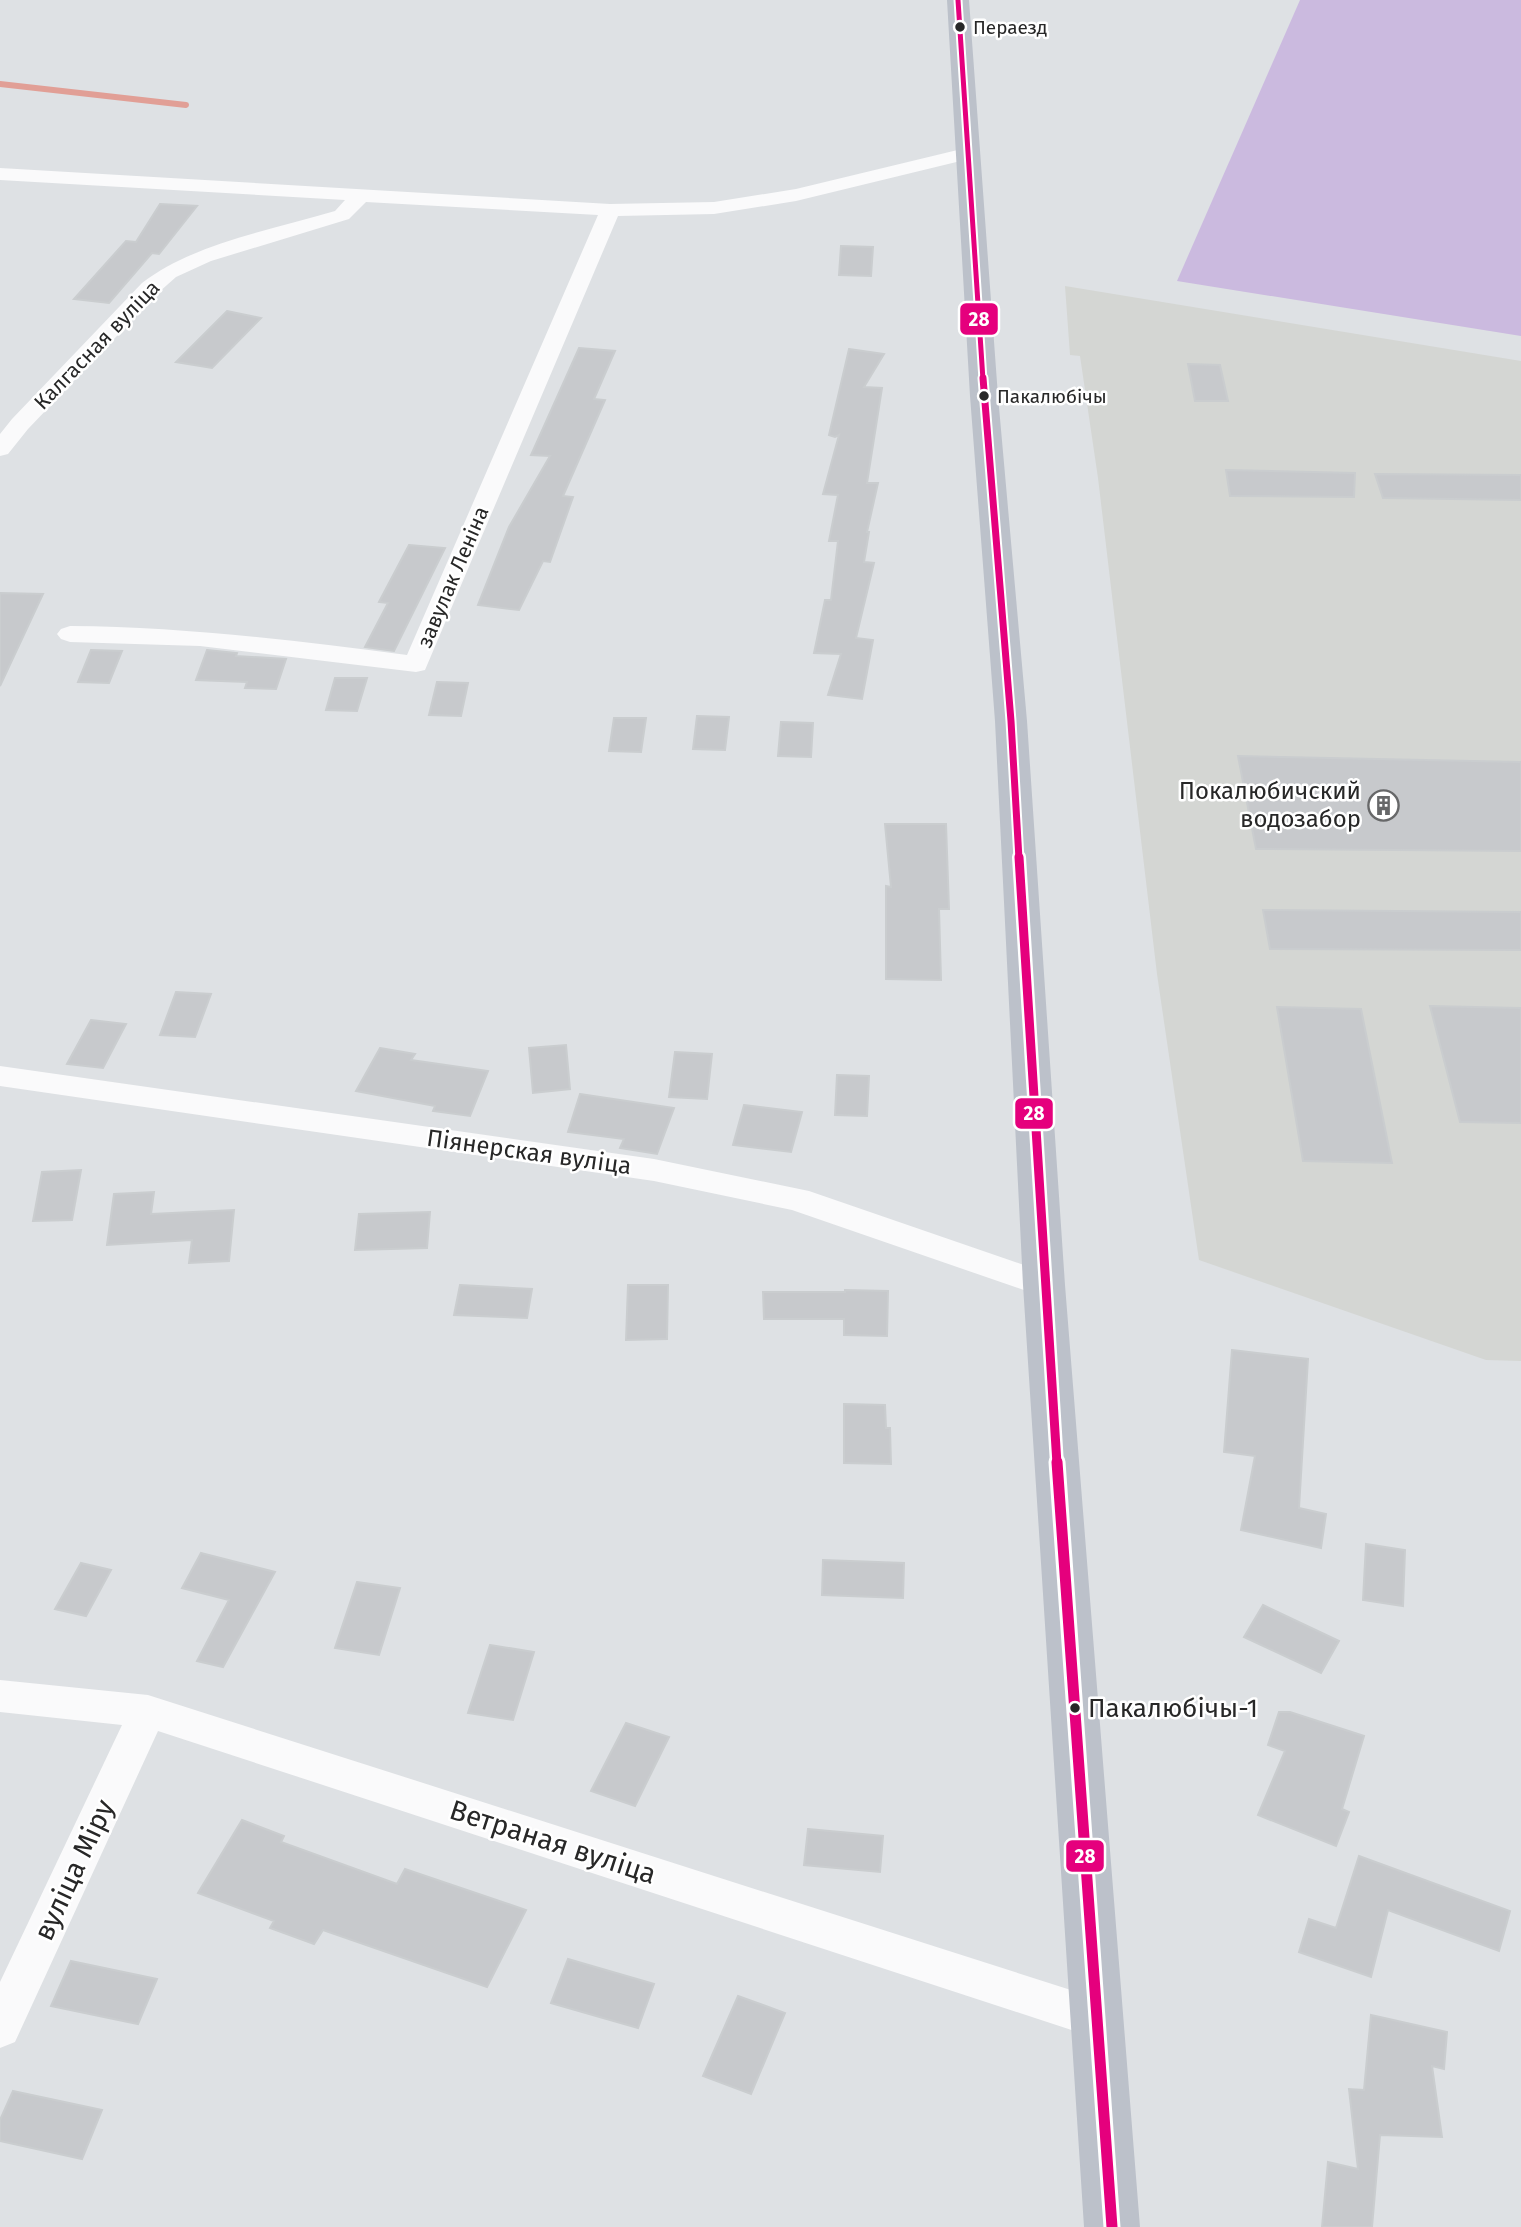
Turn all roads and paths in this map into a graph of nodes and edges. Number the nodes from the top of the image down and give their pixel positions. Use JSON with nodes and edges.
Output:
{"nodes":[{"id":1,"x":958,"y":0,"type":"edge"},
{"id":2,"x":970,"y":153,"type":"junction"},
{"id":3,"x":0,"y":174,"type":"edge"},
{"id":4,"x":360,"y":196,"type":"junction"},
{"id":5,"x":610,"y":210,"type":"junction"},
{"id":6,"x":0,"y":449,"type":"edge"},
{"id":7,"x":70,"y":634,"type":"dead end"},
{"id":8,"x":0,"y":1076,"type":"edge"},
{"id":9,"x":1044,"y":1285,"type":"junction"},
{"id":10,"x":0,"y":1696,"type":"edge"},
{"id":11,"x":148,"y":1711,"type":"junction"},
{"id":12,"x":1099,"y":2019,"type":"junction"},
{"id":13,"x":0,"y":2028,"type":"edge"},
{"id":14,"x":1112,"y":2227,"type":"edge"}],
"edges":[{"from":1,"to":2,"type":"main road"},
{"from":2,"to":5,"type":"street"},
{"from":2,"to":9,"type":"main road"},
{"from":3,"to":4,"type":"street"},
{"from":4,"to":5,"type":"street"},
{"from":4,"to":6,"type":"street","name":"Калгасная вуліца"},
{"from":5,"to":7,"type":"street","name":"завулак Леніна"},
{"from":8,"to":9,"type":"street","name":"Піянерская вуліца"},
{"from":9,"to":12,"type":"main road"},
{"from":10,"to":11,"type":"street","name":"Ветраная вуліца"},
{"from":11,"to":12,"type":"street","name":"Ветраная вуліца"},
{"from":11,"to":13,"type":"street","name":"вуліца Міру"},
{"from":12,"to":14,"type":"main road"}]}
